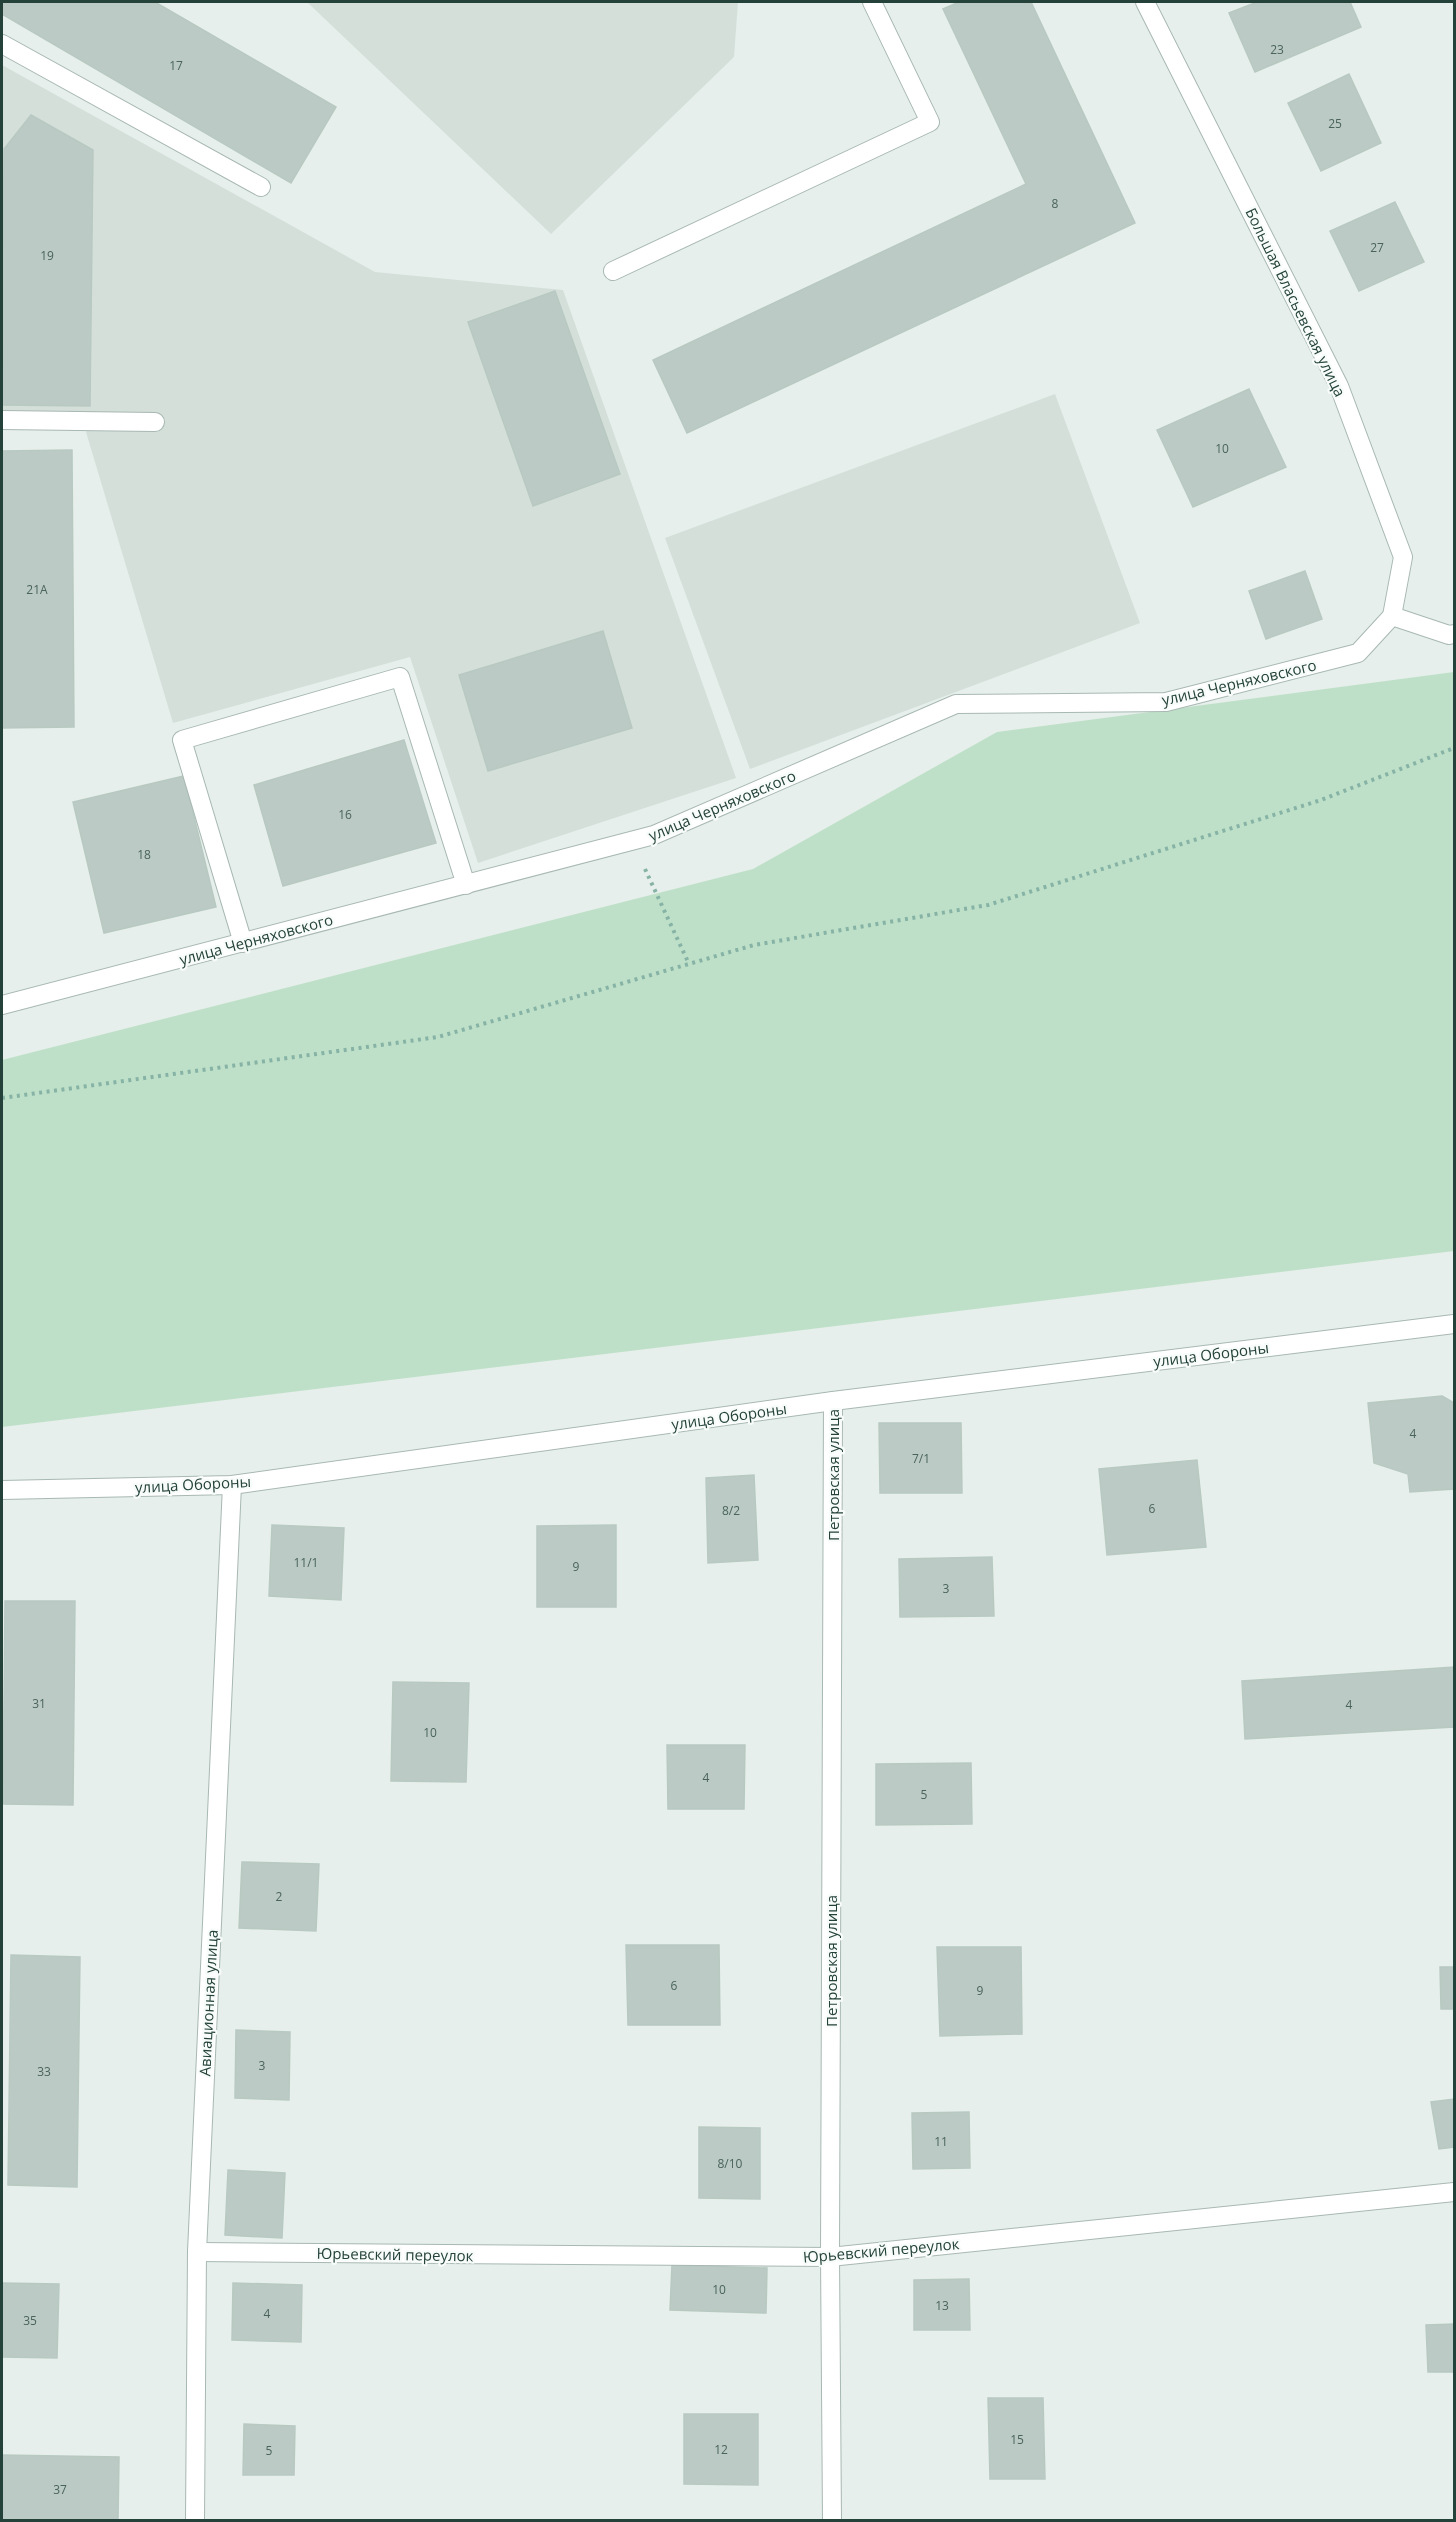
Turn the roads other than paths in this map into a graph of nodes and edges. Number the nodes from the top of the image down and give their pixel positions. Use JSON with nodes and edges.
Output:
{"nodes":[{"id":1,"x":872,"y":2,"type":"edge"},
{"id":2,"x":1145,"y":2,"type":"edge"},
{"id":3,"x":2,"y":44,"type":"edge"},
{"id":4,"x":261,"y":187,"type":"dead end"},
{"id":5,"x":613,"y":271,"type":"dead end"},
{"id":6,"x":2,"y":420,"type":"edge"},
{"id":7,"x":155,"y":422,"type":"dead end"},
{"id":8,"x":1392,"y":616,"type":"junction"},
{"id":9,"x":1455,"y":634,"type":"edge"},
{"id":10,"x":466,"y":885,"type":"junction"},
{"id":11,"x":243,"y":943,"type":"junction"},
{"id":12,"x":2,"y":1005,"type":"edge"},
{"id":13,"x":1455,"y":1324,"type":"edge"},
{"id":14,"x":833,"y":1401,"type":"junction"},
{"id":15,"x":232,"y":1485,"type":"junction"},
{"id":16,"x":2,"y":1490,"type":"edge"},
{"id":17,"x":1455,"y":2192,"type":"edge"},
{"id":18,"x":197,"y":2252,"type":"junction"},
{"id":19,"x":830,"y":2257,"type":"junction"},
{"id":20,"x":195,"y":2520,"type":"edge"},
{"id":21,"x":832,"y":2520,"type":"edge"}],
"edges":[{"from":1,"to":5,"type":"street"},
{"from":2,"to":8,"type":"street","name":"Большая Власьевская улица"},
{"from":3,"to":4,"type":"street"},
{"from":6,"to":7,"type":"street"},
{"from":8,"to":9,"type":"street"},
{"from":8,"to":10,"type":"street","name":"улица Черняховского"},
{"from":10,"to":11,"type":"street","name":"улица Черняховского"},
{"from":10,"to":11,"type":"street"},
{"from":11,"to":12,"type":"street","name":"улица Черняховского"},
{"from":13,"to":14,"type":"street","name":"улица Обороны"},
{"from":14,"to":15,"type":"street","name":"улица Обороны"},
{"from":14,"to":19,"type":"street","name":"Петровская улица"},
{"from":15,"to":16,"type":"street","name":"улица Обороны"},
{"from":15,"to":18,"type":"street","name":"Авиационная улица"},
{"from":17,"to":19,"type":"street","name":"Юрьевский переулок"},
{"from":18,"to":19,"type":"street","name":"Юрьевский переулок"},
{"from":18,"to":20,"type":"street","name":"Авиационная улица"},
{"from":19,"to":21,"type":"street","name":"Петровская улица"}]}
